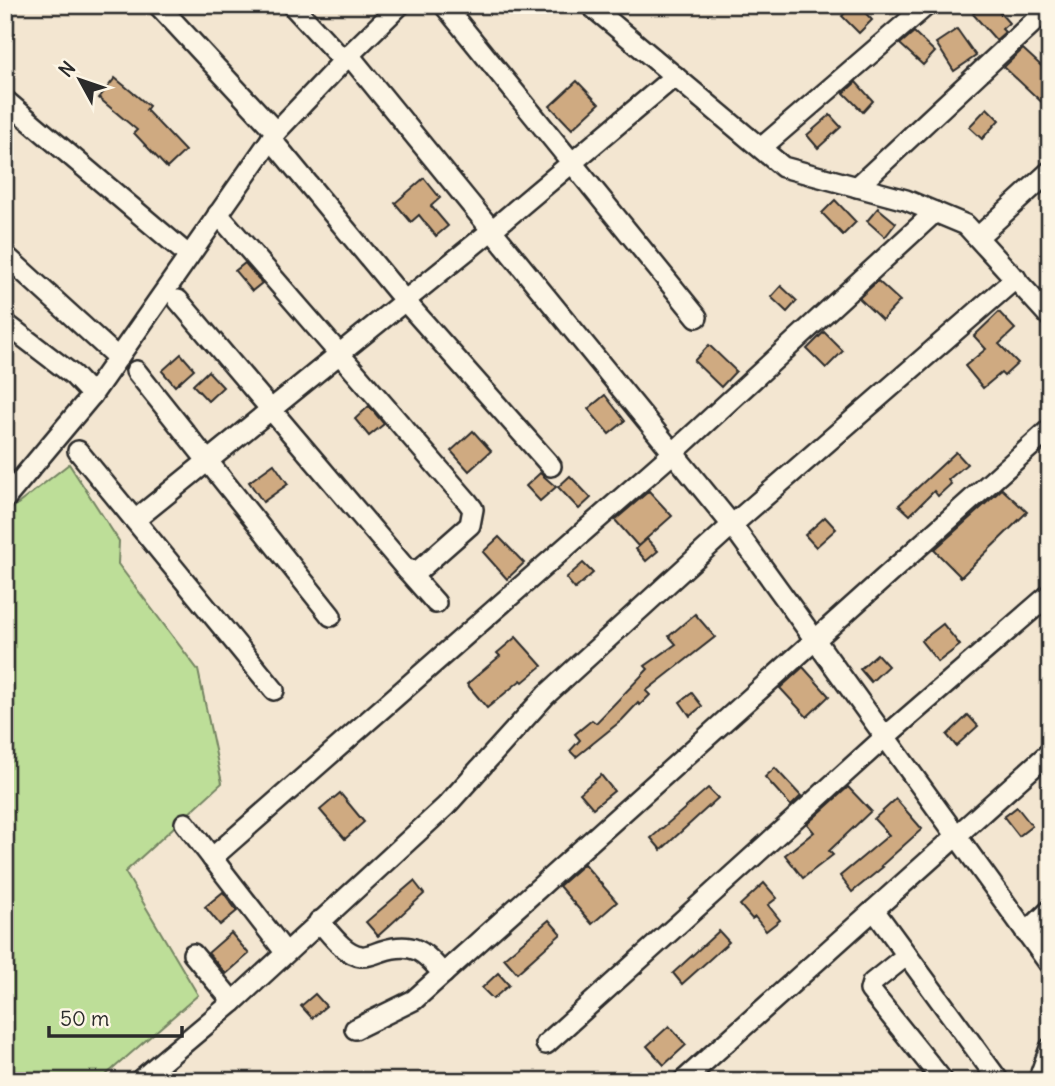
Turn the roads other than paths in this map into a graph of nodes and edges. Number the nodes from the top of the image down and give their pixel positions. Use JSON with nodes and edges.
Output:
{"nodes":[{"id":1,"x":158,"y":5,"type":"edge"},
{"id":2,"x":292,"y":5,"type":"edge"},
{"id":3,"x":400,"y":5,"type":"edge"},
{"id":4,"x":444,"y":5,"type":"edge"},
{"id":5,"x":590,"y":5,"type":"edge"},
{"id":6,"x":927,"y":5,"type":"edge"},
{"id":7,"x":1038,"y":18,"type":"dead end"},
{"id":8,"x":346,"y":58,"type":"junction"},
{"id":9,"x":675,"y":76,"type":"junction"},
{"id":10,"x":5,"y":100,"type":"edge"},
{"id":11,"x":274,"y":135,"type":"junction"},
{"id":12,"x":761,"y":148,"type":"junction"},
{"id":13,"x":572,"y":164,"type":"junction"},
{"id":14,"x":1050,"y":171,"type":"edge"},
{"id":15,"x":857,"y":187,"type":"junction"},
{"id":16,"x":935,"y":212,"type":"junction"},
{"id":17,"x":218,"y":214,"type":"junction"},
{"id":18,"x":492,"y":230,"type":"junction"},
{"id":19,"x":978,"y":237,"type":"junction"},
{"id":20,"x":5,"y":255,"type":"edge"},
{"id":21,"x":189,"y":256,"type":"junction"},
{"id":22,"x":1016,"y":278,"type":"junction"},
{"id":23,"x":178,"y":299,"type":"dead end"},
{"id":24,"x":405,"y":301,"type":"junction"},
{"id":25,"x":697,"y":317,"type":"dead end"},
{"id":26,"x":1050,"y":317,"type":"edge"},
{"id":27,"x":5,"y":323,"type":"edge"},
{"id":28,"x":338,"y":354,"type":"junction"},
{"id":29,"x":118,"y":358,"type":"junction"},
{"id":30,"x":136,"y":372,"type":"dead end"},
{"id":31,"x":92,"y":395,"type":"junction"},
{"id":32,"x":271,"y":410,"type":"junction"},
{"id":33,"x":1050,"y":429,"type":"edge"},
{"id":34,"x":78,"y":451,"type":"dead end"},
{"id":35,"x":673,"y":453,"type":"junction"},
{"id":36,"x":207,"y":462,"type":"junction"},
{"id":37,"x":551,"y":466,"type":"dead end"},
{"id":38,"x":5,"y":499,"type":"edge"},
{"id":39,"x":135,"y":520,"type":"junction"},
{"id":40,"x":732,"y":525,"type":"junction"},
{"id":41,"x":407,"y":570,"type":"junction"},
{"id":42,"x":1050,"y":594,"type":"edge"},
{"id":43,"x":436,"y":603,"type":"dead end"},
{"id":44,"x":331,"y":616,"type":"dead end"},
{"id":45,"x":815,"y":639,"type":"junction"},
{"id":46,"x":274,"y":690,"type":"dead end"},
{"id":47,"x":885,"y":737,"type":"junction"},
{"id":48,"x":1050,"y":752,"type":"edge"},
{"id":49,"x":185,"y":823,"type":"dead end"},
{"id":50,"x":957,"y":836,"type":"junction"},
{"id":51,"x":212,"y":858,"type":"junction"},
{"id":52,"x":874,"y":910,"type":"junction"},
{"id":53,"x":1050,"y":910,"type":"edge"},
{"id":54,"x":319,"y":921,"type":"junction"},
{"id":55,"x":1026,"y":933,"type":"junction"},
{"id":56,"x":285,"y":952,"type":"junction"},
{"id":57,"x":194,"y":954,"type":"dead end"},
{"id":58,"x":907,"y":955,"type":"junction"},
{"id":59,"x":1050,"y":965,"type":"edge"},
{"id":60,"x":443,"y":974,"type":"junction"},
{"id":61,"x":233,"y":1002,"type":"junction"},
{"id":62,"x":355,"y":1029,"type":"dead end"},
{"id":63,"x":546,"y":1044,"type":"dead end"},
{"id":64,"x":1050,"y":1048,"type":"edge"},
{"id":65,"x":139,"y":1081,"type":"edge"},
{"id":66,"x":683,"y":1081,"type":"edge"},
{"id":67,"x":943,"y":1081,"type":"edge"},
{"id":68,"x":999,"y":1081,"type":"edge"},
{"id":69,"x":1038,"y":1081,"type":"edge"}],
"edges":[{"from":1,"to":11,"type":"street"},
{"from":2,"to":8,"type":"street"},
{"from":3,"to":8,"type":"street"},
{"from":4,"to":13,"type":"street"},
{"from":5,"to":9,"type":"street"},
{"from":6,"to":12,"type":"street"},
{"from":7,"to":15,"type":"street"},
{"from":8,"to":11,"type":"street"},
{"from":8,"to":18,"type":"street"},
{"from":9,"to":12,"type":"street"},
{"from":9,"to":13,"type":"street"},
{"from":10,"to":21,"type":"street"},
{"from":11,"to":17,"type":"street"},
{"from":11,"to":24,"type":"street"},
{"from":12,"to":15,"type":"street"},
{"from":13,"to":18,"type":"street"},
{"from":13,"to":25,"type":"street"},
{"from":14,"to":19,"type":"street"},
{"from":15,"to":16,"type":"street"},
{"from":16,"to":19,"type":"street"},
{"from":16,"to":35,"type":"street"},
{"from":17,"to":21,"type":"street"},
{"from":17,"to":28,"type":"street"},
{"from":18,"to":24,"type":"street"},
{"from":18,"to":35,"type":"street"},
{"from":19,"to":22,"type":"street"},
{"from":20,"to":29,"type":"street"},
{"from":21,"to":29,"type":"street"},
{"from":22,"to":26,"type":"street"},
{"from":22,"to":40,"type":"street"},
{"from":23,"to":32,"type":"street"},
{"from":24,"to":28,"type":"street"},
{"from":24,"to":37,"type":"street"},
{"from":27,"to":31,"type":"street"},
{"from":28,"to":32,"type":"street"},
{"from":28,"to":41,"type":"street"},
{"from":29,"to":31,"type":"street"},
{"from":30,"to":36,"type":"street"},
{"from":31,"to":38,"type":"street"},
{"from":32,"to":36,"type":"street"},
{"from":32,"to":41,"type":"street"},
{"from":33,"to":45,"type":"street"},
{"from":34,"to":39,"type":"street"},
{"from":35,"to":40,"type":"street"},
{"from":35,"to":51,"type":"street"},
{"from":36,"to":39,"type":"street"},
{"from":36,"to":44,"type":"street"},
{"from":39,"to":46,"type":"street"},
{"from":40,"to":45,"type":"street"},
{"from":40,"to":54,"type":"street"},
{"from":41,"to":43,"type":"street"},
{"from":42,"to":47,"type":"street"},
{"from":45,"to":47,"type":"street"},
{"from":45,"to":60,"type":"street"},
{"from":47,"to":50,"type":"street"},
{"from":47,"to":63,"type":"street"},
{"from":48,"to":50,"type":"street"},
{"from":49,"to":51,"type":"street"},
{"from":50,"to":52,"type":"street"},
{"from":50,"to":55,"type":"street"},
{"from":51,"to":56,"type":"street"},
{"from":52,"to":58,"type":"street"},
{"from":52,"to":66,"type":"street"},
{"from":53,"to":55,"type":"street"},
{"from":54,"to":56,"type":"street"},
{"from":54,"to":60,"type":"street"},
{"from":55,"to":59,"type":"street"},
{"from":56,"to":61,"type":"street"},
{"from":57,"to":61,"type":"street"},
{"from":58,"to":67,"type":"street"},
{"from":58,"to":68,"type":"street"},
{"from":60,"to":62,"type":"street"},
{"from":61,"to":65,"type":"street"},
{"from":64,"to":69,"type":"street"}]}
